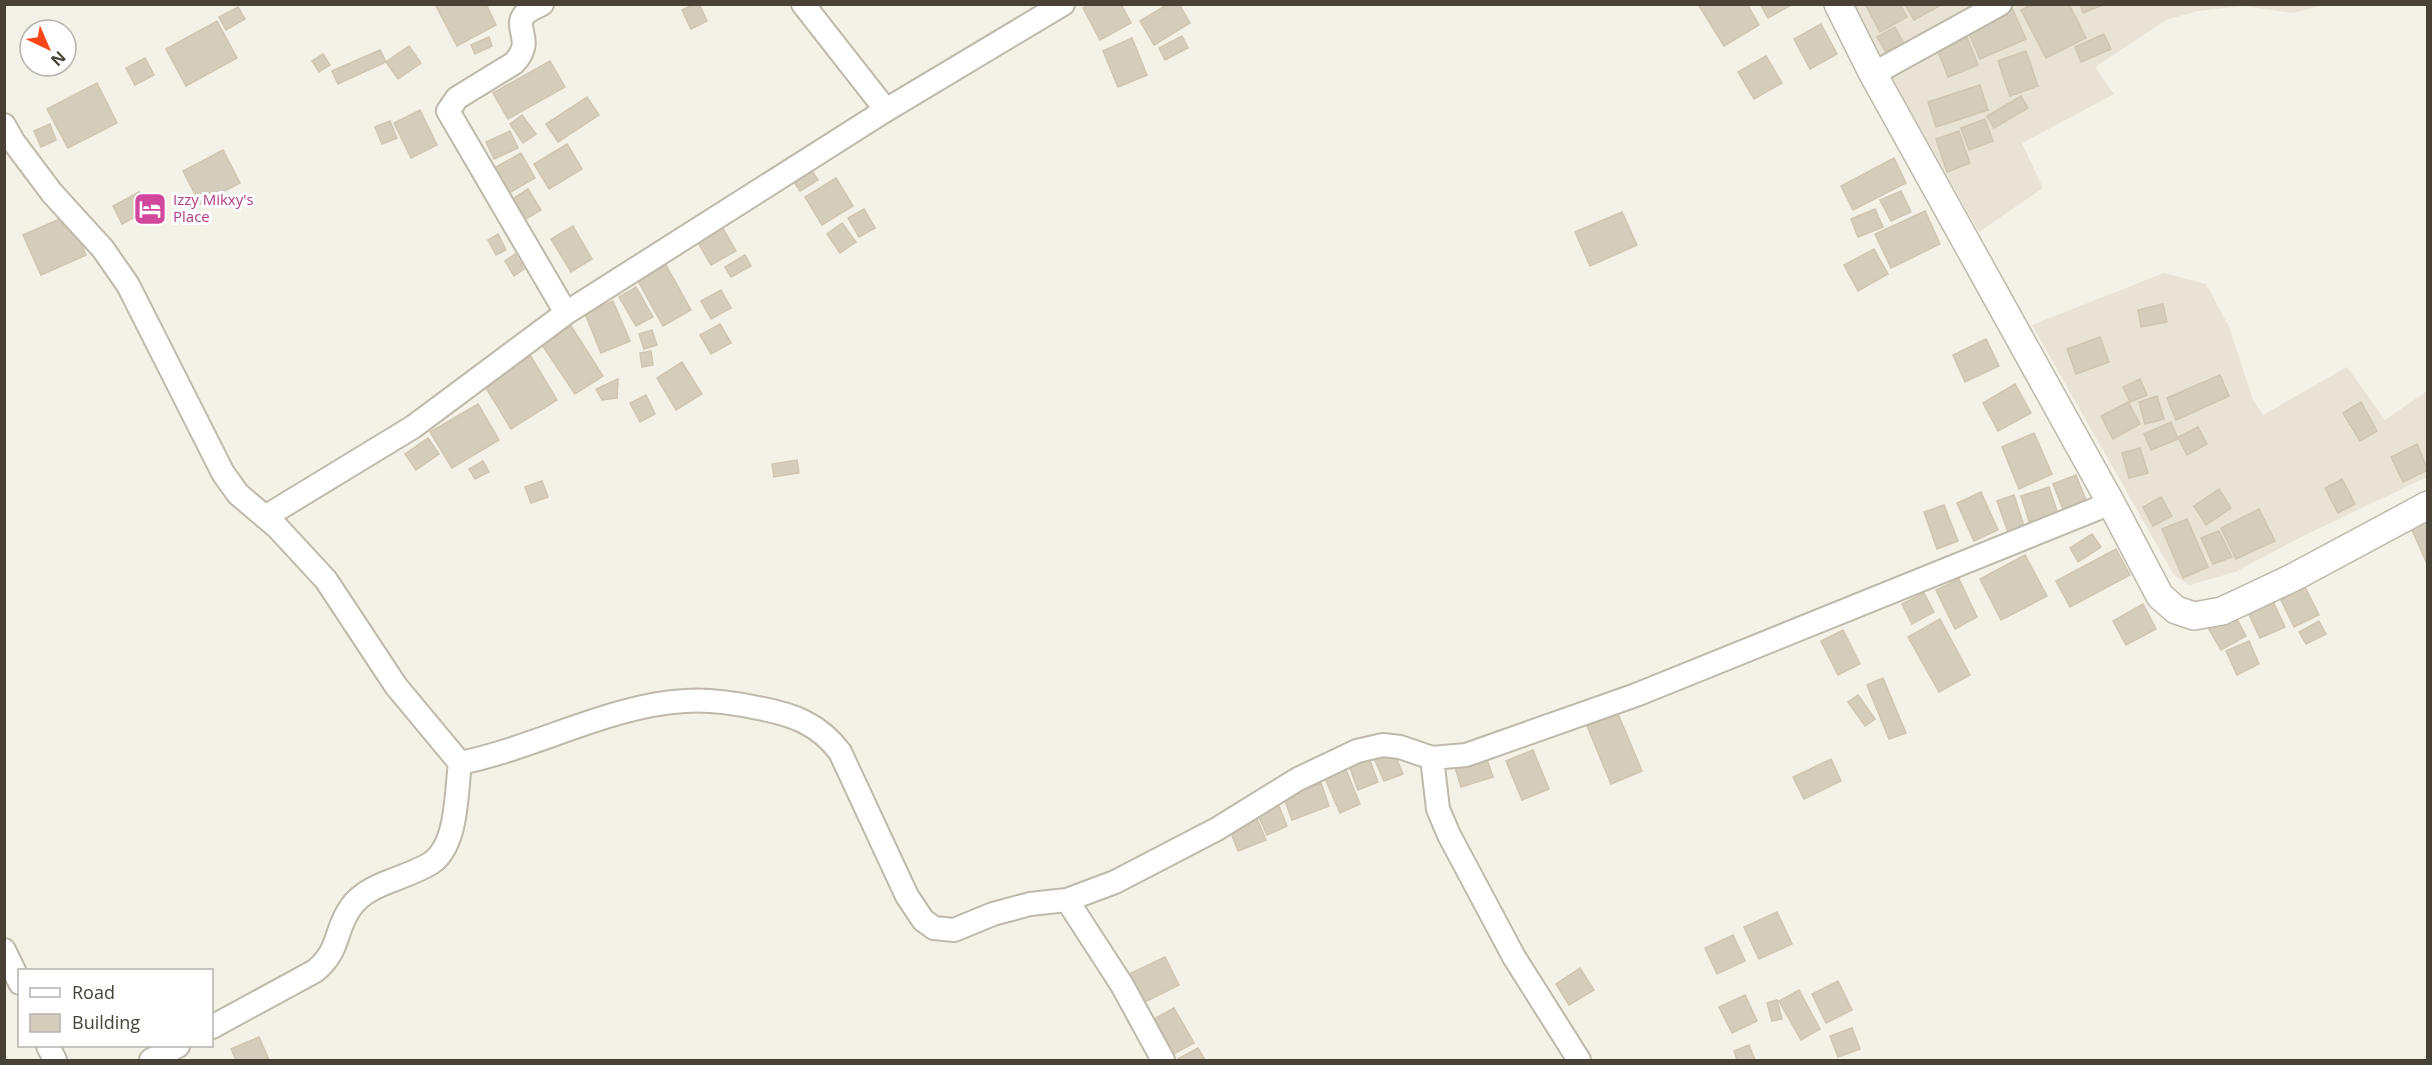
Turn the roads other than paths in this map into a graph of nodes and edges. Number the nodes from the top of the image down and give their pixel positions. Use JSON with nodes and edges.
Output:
{"nodes":[{"id":1,"x":542,"y":4,"type":"edge"},
{"id":2,"x":802,"y":4,"type":"edge"},
{"id":3,"x":1063,"y":4,"type":"edge"},
{"id":4,"x":1838,"y":4,"type":"edge"},
{"id":5,"x":2000,"y":4,"type":"edge"},
{"id":6,"x":1873,"y":74,"type":"junction"},
{"id":7,"x":886,"y":110,"type":"junction"},
{"id":8,"x":4,"y":124,"type":"edge"},
{"id":9,"x":566,"y":314,"type":"junction"},
{"id":10,"x":2111,"y":503,"type":"junction"},
{"id":11,"x":2427,"y":505,"type":"edge"},
{"id":12,"x":265,"y":517,"type":"junction"},
{"id":13,"x":1432,"y":758,"type":"junction"},
{"id":14,"x":460,"y":763,"type":"junction"},
{"id":15,"x":1067,"y":900,"type":"junction"},
{"id":16,"x":4,"y":950,"type":"edge"},
{"id":17,"x":18,"y":978,"type":"edge"},
{"id":18,"x":213,"y":1026,"type":"edge"},
{"id":19,"x":176,"y":1047,"type":"edge"},
{"id":20,"x":152,"y":1060,"type":"edge"},
{"id":21,"x":1163,"y":1060,"type":"edge"},
{"id":22,"x":1579,"y":1060,"type":"edge"}],
"edges":[{"from":1,"to":9,"type":"street"},
{"from":2,"to":7,"type":"street"},
{"from":3,"to":7,"type":"street"},
{"from":4,"to":6,"type":"street"},
{"from":5,"to":6,"type":"street"},
{"from":6,"to":10,"type":"street"},
{"from":7,"to":9,"type":"street"},
{"from":8,"to":12,"type":"street"},
{"from":9,"to":12,"type":"street"},
{"from":10,"to":11,"type":"street"},
{"from":10,"to":13,"type":"street"},
{"from":12,"to":14,"type":"street"},
{"from":13,"to":15,"type":"street"},
{"from":13,"to":22,"type":"street"},
{"from":14,"to":15,"type":"street"},
{"from":14,"to":18,"type":"street"},
{"from":15,"to":21,"type":"street"},
{"from":16,"to":17,"type":"street"},
{"from":19,"to":20,"type":"street"}]}
